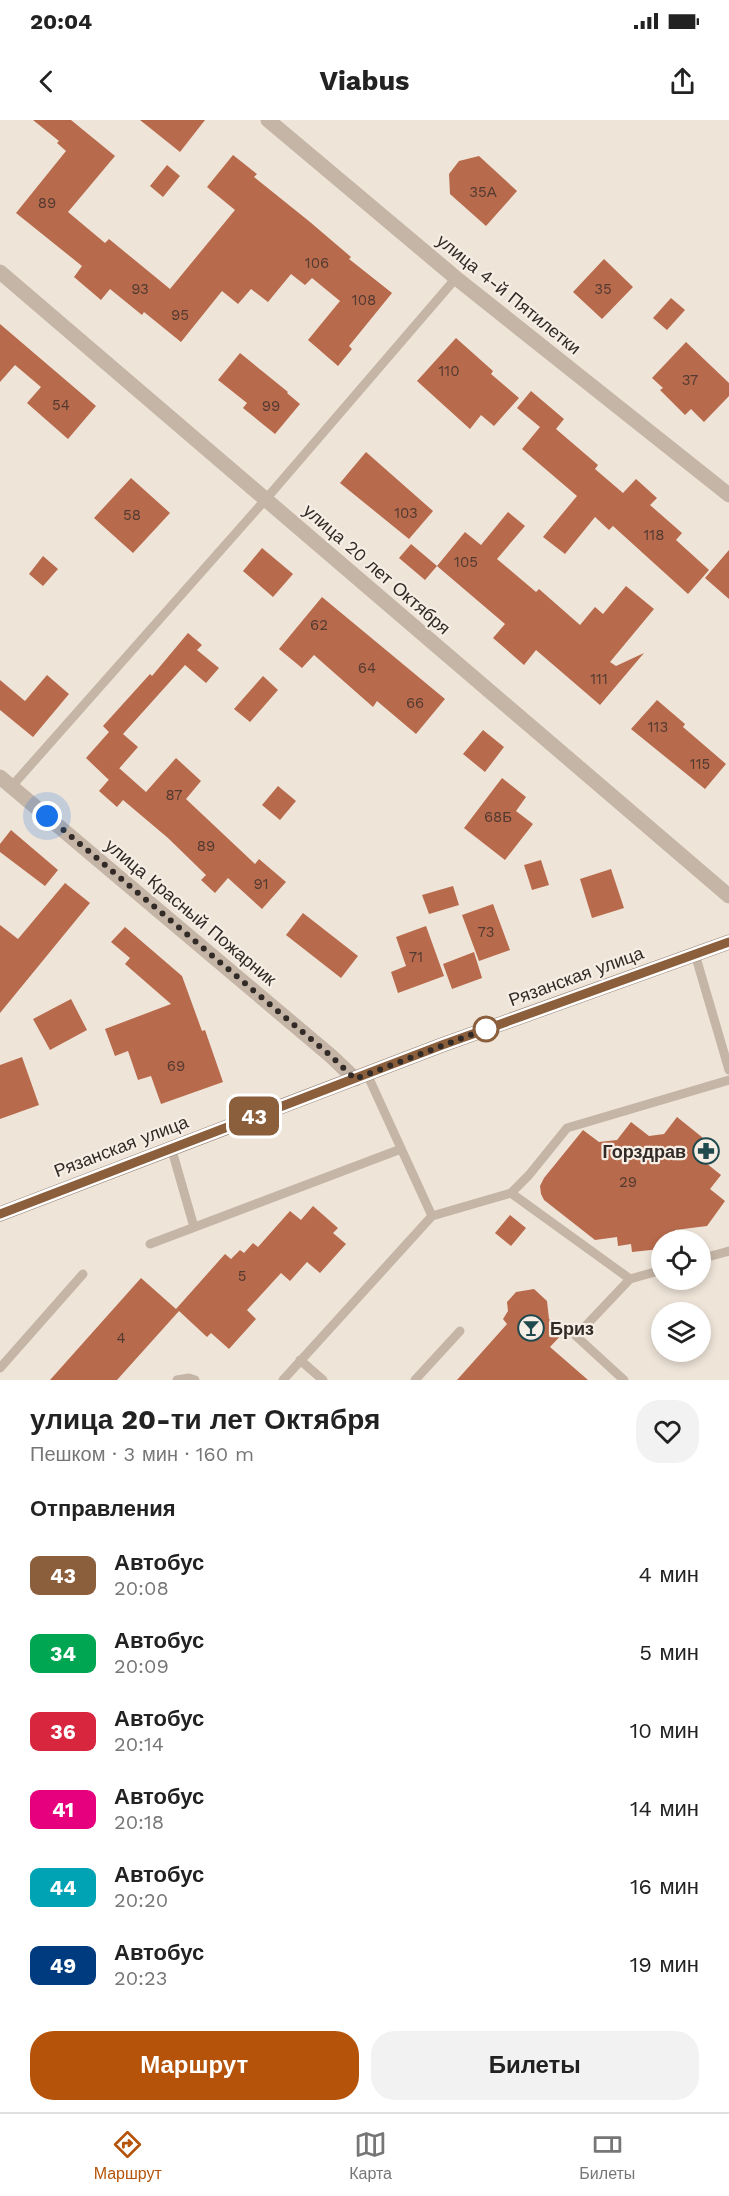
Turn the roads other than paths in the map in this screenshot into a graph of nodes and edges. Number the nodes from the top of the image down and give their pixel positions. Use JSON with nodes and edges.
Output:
{"nodes":[{"id":1,"x":268,"y":120,"type":"edge"},
{"id":2,"x":0,"y":272,"type":"edge"},
{"id":3,"x":456,"y":278,"type":"junction"},
{"id":4,"x":729,"y":495,"type":"edge"},
{"id":5,"x":266,"y":499,"type":"junction"},
{"id":6,"x":6,"y":782,"type":"edge"},
{"id":7,"x":729,"y":896,"type":"edge"},
{"id":8,"x":729,"y":942,"type":"edge"},
{"id":9,"x":695,"y":954,"type":"junction"},
{"id":10,"x":729,"y":1070,"type":"edge"},
{"id":11,"x":361,"y":1076,"type":"junction"},
{"id":12,"x":729,"y":1080,"type":"edge"},
{"id":13,"x":171,"y":1147,"type":"junction"},
{"id":14,"x":401,"y":1149,"type":"junction"},
{"id":15,"x":511,"y":1193,"type":"junction"},
{"id":16,"x":0,"y":1214,"type":"edge"},
{"id":17,"x":432,"y":1216,"type":"junction"},
{"id":18,"x":194,"y":1227,"type":"junction"},
{"id":19,"x":150,"y":1244,"type":"dead end"},
{"id":20,"x":729,"y":1251,"type":"edge"},
{"id":21,"x":711,"y":1256,"type":"edge"},
{"id":22,"x":651,"y":1273,"type":"edge"},
{"id":23,"x":83,"y":1274,"type":"dead end"},
{"id":24,"x":630,"y":1279,"type":"junction"},
{"id":25,"x":460,"y":1331,"type":"dead end"},
{"id":26,"x":300,"y":1360,"type":"junction"},
{"id":27,"x":0,"y":1368,"type":"edge"},
{"id":28,"x":177,"y":1380,"type":"edge"},
{"id":29,"x":195,"y":1380,"type":"edge"},
{"id":30,"x":283,"y":1380,"type":"edge"},
{"id":31,"x":323,"y":1380,"type":"edge"},
{"id":32,"x":415,"y":1380,"type":"edge"},
{"id":33,"x":624,"y":1380,"type":"edge"}],
"edges":[{"from":1,"to":3,"type":"street","name":"улица 4-й Пятилетки"},
{"from":2,"to":5,"type":"street","name":"улица 20 лет Октября"},
{"from":3,"to":4,"type":"street","name":"улица 4-й Пятилетки"},
{"from":3,"to":5,"type":"lane"},
{"from":5,"to":6,"type":"lane"},
{"from":5,"to":7,"type":"street","name":"улица 20 лет Октября"},
{"from":6,"to":11,"type":"street","name":"улица Красный Пожарник"},
{"from":8,"to":9,"type":"main road","name":"Рязанская улица"},
{"from":9,"to":10,"type":"lane"},
{"from":9,"to":11,"type":"main road","name":"Рязанская улица"},
{"from":11,"to":13,"type":"main road","name":"Рязанская улица"},
{"from":11,"to":14,"type":"lane"},
{"from":12,"to":15,"type":"lane"},
{"from":13,"to":16,"type":"main road","name":"Рязанская улица"},
{"from":13,"to":18,"type":"lane"},
{"from":14,"to":17,"type":"lane"},
{"from":14,"to":18,"type":"lane"},
{"from":15,"to":17,"type":"lane"},
{"from":15,"to":24,"type":"lane"},
{"from":17,"to":26,"type":"lane"},
{"from":18,"to":19,"type":"lane"},
{"from":20,"to":21,"type":"lane"},
{"from":22,"to":24,"type":"lane"},
{"from":23,"to":27,"type":"lane"},
{"from":24,"to":33,"type":"lane"},
{"from":25,"to":32,"type":"lane"},
{"from":26,"to":30,"type":"lane"},
{"from":26,"to":31,"type":"lane"},
{"from":28,"to":29,"type":"lane"}]}
